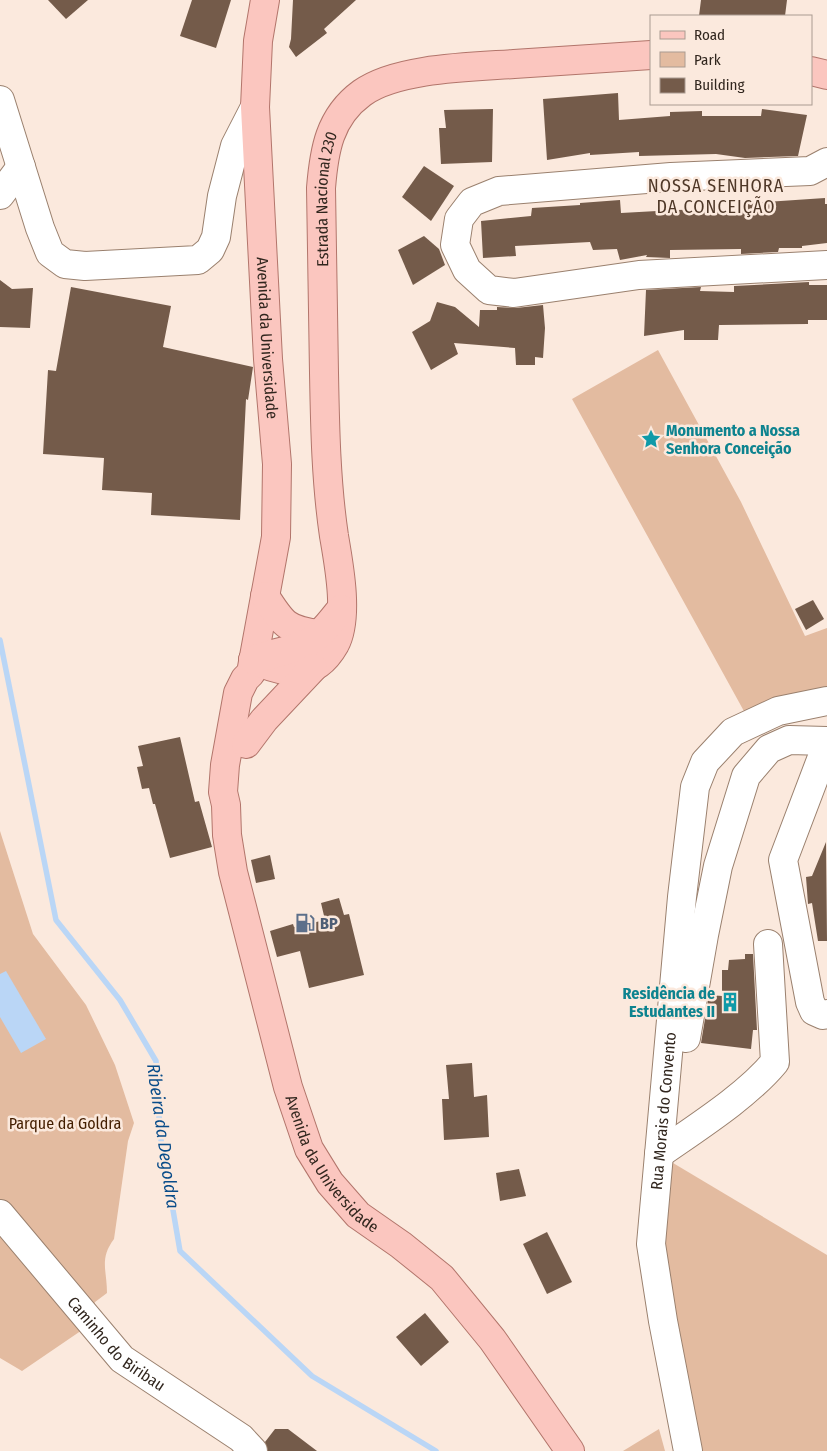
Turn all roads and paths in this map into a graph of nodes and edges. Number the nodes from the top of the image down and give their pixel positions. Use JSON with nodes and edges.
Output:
{"nodes":[{"id":1,"x":265,"y":0,"type":"edge"},
{"id":2,"x":650,"y":54,"type":"edge"},
{"id":3,"x":812,"y":71,"type":"edge"},
{"id":4,"x":827,"y":74,"type":"edge"},
{"id":5,"x":0,"y":100,"type":"edge"},
{"id":6,"x":255,"y":107,"type":"junction"},
{"id":7,"x":827,"y":162,"type":"edge"},
{"id":8,"x":21,"y":167,"type":"junction"},
{"id":9,"x":0,"y":195,"type":"edge"},
{"id":10,"x":827,"y":265,"type":"edge"},
{"id":11,"x":265,"y":596,"type":"junction"},
{"id":12,"x":341,"y":609,"type":"junction"},
{"id":13,"x":320,"y":634,"type":"junction"},
{"id":14,"x":252,"y":666,"type":"junction"},
{"id":15,"x":313,"y":668,"type":"junction"},
{"id":16,"x":827,"y":701,"type":"edge"},
{"id":17,"x":827,"y":742,"type":"edge"},
{"id":18,"x":246,"y":744,"type":"junction"},
{"id":19,"x":226,"y":806,"type":"junction"},
{"id":20,"x":768,"y":944,"type":"dead end"},
{"id":21,"x":827,"y":1014,"type":"edge"},
{"id":22,"x":660,"y":1144,"type":"junction"},
{"id":23,"x":0,"y":1214,"type":"edge"},
{"id":24,"x":253,"y":1451,"type":"edge"},
{"id":25,"x":570,"y":1451,"type":"edge"},
{"id":26,"x":688,"y":1451,"type":"edge"}],
"edges":[{"from":1,"to":6,"type":"main road","name":"Avenida da Universidade"},
{"from":2,"to":12,"type":"main road","name":"Estrada Nacional 230"},
{"from":3,"to":4,"type":"main road"},
{"from":5,"to":8,"type":"street"},
{"from":6,"to":8,"type":"street"},
{"from":6,"to":11,"type":"main road","name":"Avenida da Universidade"},
{"from":7,"to":10,"type":"street"},
{"from":8,"to":9,"type":"street"},
{"from":11,"to":13,"type":"main road"},
{"from":11,"to":14,"type":"main road","name":"Avenida da Universidade"},
{"from":12,"to":13,"type":"main road"},
{"from":12,"to":15,"type":"main road","name":"Estrada Nacional 230"},
{"from":13,"to":14,"type":"main road"},
{"from":14,"to":15,"type":"main road"},
{"from":14,"to":18,"type":"main road","name":"Avenida da Universidade"},
{"from":14,"to":19,"type":"main road","name":"Avenida da Universidade"},
{"from":15,"to":18,"type":"main road","name":"Estrada Nacional 230"},
{"from":16,"to":22,"type":"street","name":"Rua Morais do Convento"},
{"from":17,"to":21,"type":"street"},
{"from":17,"to":22,"type":"street"},
{"from":18,"to":19,"type":"main road","name":"Avenida da Universidade"},
{"from":19,"to":25,"type":"main road","name":"Avenida da Universidade"},
{"from":20,"to":22,"type":"street"},
{"from":22,"to":26,"type":"street","name":"Rua Morais do Convento"},
{"from":23,"to":24,"type":"street","name":"Caminho do Biribau"}]}
